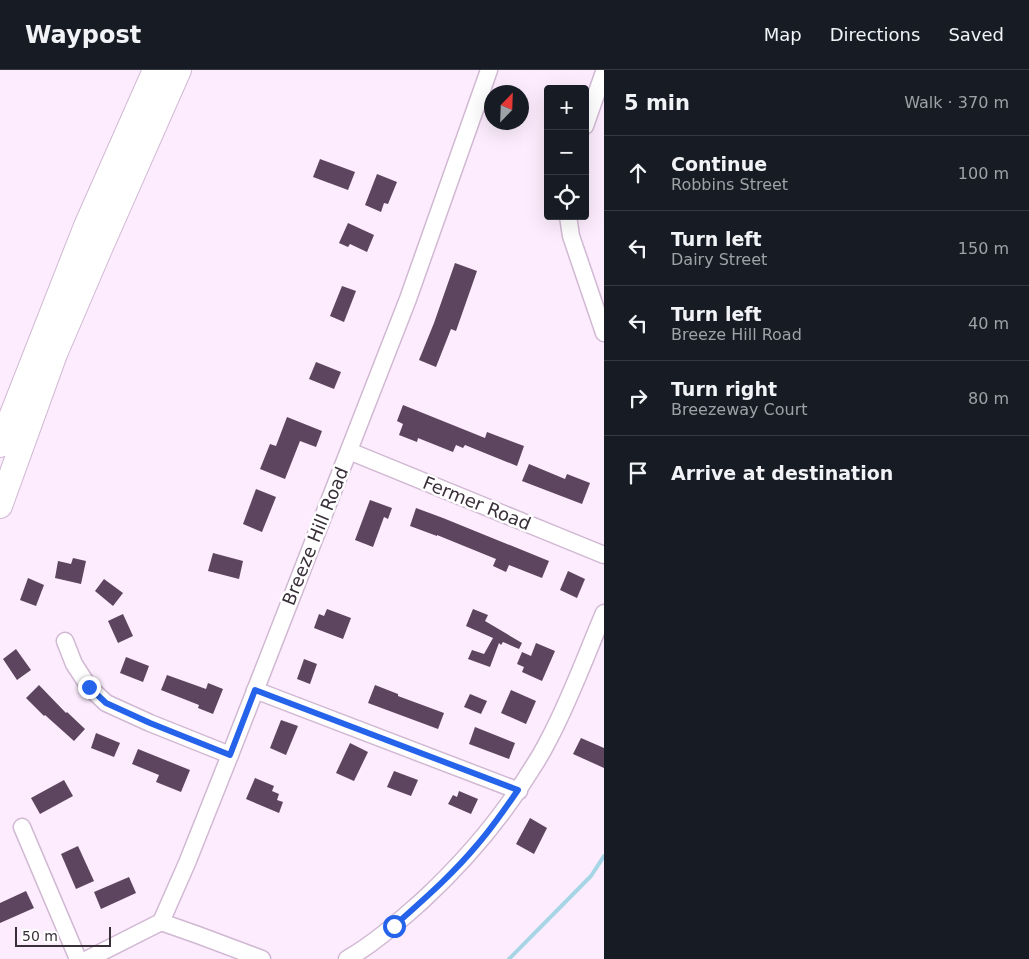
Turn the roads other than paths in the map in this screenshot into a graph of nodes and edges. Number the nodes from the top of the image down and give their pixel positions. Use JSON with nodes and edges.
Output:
{"nodes":[{"id":1,"x":155,"y":70,"type":"edge"},
{"id":2,"x":179,"y":70,"type":"edge"},
{"id":3,"x":489,"y":70,"type":"edge"},
{"id":4,"x":604,"y":72,"type":"edge"},
{"id":5,"x":589,"y":115,"type":"edge"},
{"id":6,"x":569,"y":220,"type":"edge"},
{"id":7,"x":604,"y":333,"type":"edge"},
{"id":8,"x":0,"y":445,"type":"edge"},
{"id":9,"x":349,"y":451,"type":"junction"},
{"id":10,"x":0,"y":506,"type":"edge"},
{"id":11,"x":604,"y":555,"type":"edge"},
{"id":12,"x":604,"y":612,"type":"edge"},
{"id":13,"x":65,"y":641,"type":"dead end"},
{"id":14,"x":255,"y":690,"type":"junction"},
{"id":15,"x":230,"y":755,"type":"junction"},
{"id":16,"x":518,"y":790,"type":"junction"},
{"id":17,"x":22,"y":827,"type":"dead end"},
{"id":18,"x":161,"y":922,"type":"junction"},
{"id":19,"x":78,"y":959,"type":"edge"},
{"id":20,"x":88,"y":959,"type":"edge"},
{"id":21,"x":262,"y":959,"type":"edge"},
{"id":22,"x":347,"y":959,"type":"edge"}],
"edges":[{"from":1,"to":8,"type":"highway"},
{"from":2,"to":10,"type":"highway"},
{"from":3,"to":9,"type":"street","name":"Breeze Hill Road"},
{"from":4,"to":5,"type":"street"},
{"from":6,"to":7,"type":"street"},
{"from":9,"to":11,"type":"street","name":"Fermer Road"},
{"from":9,"to":14,"type":"street","name":"Breeze Hill Road"},
{"from":12,"to":16,"type":"street"},
{"from":13,"to":15,"type":"street"},
{"from":14,"to":15,"type":"street","name":"Breeze Hill Road"},
{"from":14,"to":16,"type":"street"},
{"from":15,"to":18,"type":"street","name":"Breeze Hill Road"},
{"from":16,"to":22,"type":"street"},
{"from":17,"to":19,"type":"street"},
{"from":18,"to":20,"type":"street"},
{"from":18,"to":21,"type":"street"}]}
